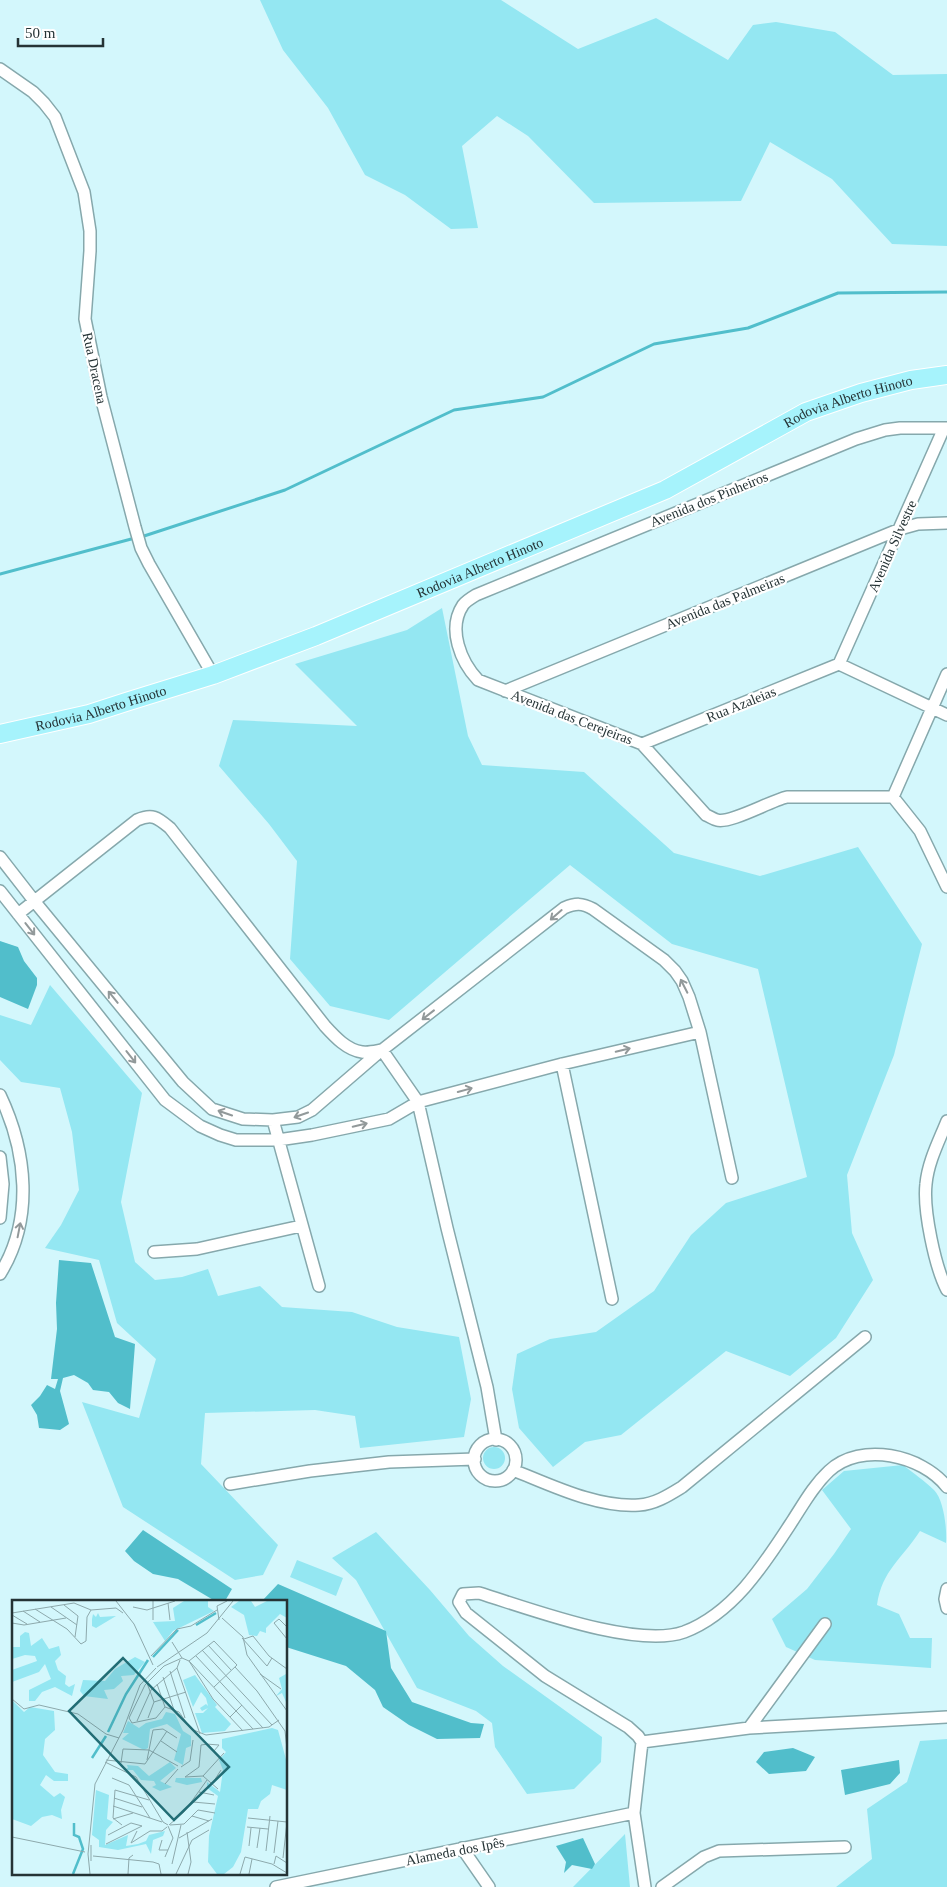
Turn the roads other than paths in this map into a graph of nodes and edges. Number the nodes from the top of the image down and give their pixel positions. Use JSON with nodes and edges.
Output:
{"nodes":[{"id":1,"x":0,"y":69,"type":"edge"},
{"id":2,"x":947,"y":375,"type":"edge"},
{"id":3,"x":945,"y":428,"type":"edge"},
{"id":4,"x":947,"y":523,"type":"edge"},
{"id":5,"x":900,"y":529,"type":"junction"},
{"id":6,"x":476,"y":595,"type":"joint"},
{"id":7,"x":839,"y":664,"type":"junction"},
{"id":8,"x":947,"y":674,"type":"edge"},
{"id":9,"x":213,"y":675,"type":"junction"},
{"id":10,"x":505,"y":691,"type":"junction"},
{"id":11,"x":932,"y":708,"type":"junction"},
{"id":12,"x":947,"y":715,"type":"edge"},
{"id":13,"x":0,"y":734,"type":"edge"},
{"id":14,"x":642,"y":744,"type":"junction"},
{"id":15,"x":893,"y":797,"type":"junction"},
{"id":16,"x":0,"y":857,"type":"edge"},
{"id":17,"x":947,"y":887,"type":"edge"},
{"id":18,"x":0,"y":891,"type":"edge"},
{"id":19,"x":35,"y":902,"type":"junction"},
{"id":20,"x":18,"y":914,"type":"junction"},
{"id":21,"x":700,"y":1032,"type":"junction"},
{"id":22,"x":382,"y":1050,"type":"junction"},
{"id":23,"x":562,"y":1064,"type":"junction"},
{"id":24,"x":0,"y":1095,"type":"edge"},
{"id":25,"x":418,"y":1102,"type":"junction"},
{"id":26,"x":273,"y":1120,"type":"junction"},
{"id":27,"x":947,"y":1121,"type":"edge"},
{"id":28,"x":278,"y":1140,"type":"junction"},
{"id":29,"x":0,"y":1157,"type":"edge"},
{"id":30,"x":732,"y":1178,"type":"dead end"},
{"id":31,"x":0,"y":1218,"type":"edge"},
{"id":32,"x":301,"y":1226,"type":"junction"},
{"id":33,"x":154,"y":1252,"type":"dead end"},
{"id":34,"x":0,"y":1274,"type":"edge"},
{"id":35,"x":319,"y":1286,"type":"dead end"},
{"id":36,"x":947,"y":1290,"type":"edge"},
{"id":37,"x":612,"y":1299,"type":"dead end"},
{"id":38,"x":865,"y":1337,"type":"dead end"},
{"id":39,"x":496,"y":1440,"type":"junction"},
{"id":40,"x":475,"y":1459,"type":"junction"},
{"id":41,"x":513,"y":1470,"type":"junction"},
{"id":42,"x":945,"y":1483,"type":"edge"},
{"id":43,"x":230,"y":1484,"type":"dead end"},
{"id":44,"x":947,"y":1589,"type":"edge"},
{"id":45,"x":947,"y":1608,"type":"edge"},
{"id":46,"x":825,"y":1624,"type":"dead end"},
{"id":47,"x":947,"y":1717,"type":"edge"},
{"id":48,"x":749,"y":1728,"type":"junction"},
{"id":49,"x":642,"y":1742,"type":"junction"},
{"id":50,"x":634,"y":1813,"type":"junction"},
{"id":51,"x":845,"y":1847,"type":"dead end"},
{"id":52,"x":462,"y":1848,"type":"junction"},
{"id":53,"x":317,"y":1880,"type":"junction"},
{"id":54,"x":276,"y":1887,"type":"edge"},
{"id":55,"x":328,"y":1887,"type":"edge"},
{"id":56,"x":489,"y":1887,"type":"edge"},
{"id":57,"x":645,"y":1887,"type":"edge"},
{"id":58,"x":662,"y":1887,"type":"edge"}],
"edges":[{"from":1,"to":9,"type":"street","name":"Rua Dracena"},
{"from":2,"to":9,"type":"main road","name":"Rodovia Alberto Hinoto"},
{"from":3,"to":5,"type":"street","name":"Avenida Silvestre"},
{"from":3,"to":6,"type":"street","name":"Avenida dos Pinheiros"},
{"from":4,"to":5,"type":"street","name":"Avenida das Palmeiras"},
{"from":5,"to":7,"type":"street","name":"Avenida Silvestre"},
{"from":5,"to":10,"type":"street","name":"Avenida das Palmeiras"},
{"from":6,"to":10,"type":"street","name":"Avenida das Cerejeiras"},
{"from":7,"to":11,"type":"street"},
{"from":7,"to":14,"type":"street","name":"Rua Azaleias"},
{"from":8,"to":11,"type":"street"},
{"from":9,"to":13,"type":"main road","name":"Rodovia Alberto Hinoto"},
{"from":10,"to":14,"type":"street","name":"Avenida das Cerejeiras"},
{"from":11,"to":12,"type":"street"},
{"from":11,"to":15,"type":"street"},
{"from":14,"to":15,"type":"street","name":"Avenida das Cerejeiras"},
{"from":15,"to":17,"type":"street"},
{"from":16,"to":19,"type":"street"},
{"from":18,"to":20,"type":"street"},
{"from":19,"to":20,"type":"street"},
{"from":19,"to":22,"type":"street"},
{"from":26,"to":19,"type":"street","one_way":true},
{"from":20,"to":28,"type":"street","one_way":true},
{"from":21,"to":22,"type":"street","one_way":true},
{"from":23,"to":21,"type":"street","one_way":true},
{"from":21,"to":30,"type":"street"},
{"from":22,"to":25,"type":"street"},
{"from":22,"to":26,"type":"street","one_way":true},
{"from":25,"to":23,"type":"street","one_way":true},
{"from":23,"to":37,"type":"street"},
{"from":34,"to":24,"type":"street","one_way":true},
{"from":28,"to":25,"type":"street","one_way":true},
{"from":25,"to":39,"type":"street"},
{"from":26,"to":28,"type":"street"},
{"from":27,"to":36,"type":"street"},
{"from":28,"to":32,"type":"street"},
{"from":29,"to":31,"type":"street"},
{"from":32,"to":33,"type":"street"},
{"from":32,"to":35,"type":"street"},
{"from":38,"to":41,"type":"street"},
{"from":39,"to":40,"type":"street"},
{"from":39,"to":41,"type":"street"},
{"from":40,"to":41,"type":"street"},
{"from":40,"to":43,"type":"street"},
{"from":42,"to":49,"type":"street"},
{"from":44,"to":45,"type":"street"},
{"from":46,"to":48,"type":"street"},
{"from":47,"to":48,"type":"street"},
{"from":48,"to":49,"type":"street"},
{"from":49,"to":50,"type":"street"},
{"from":50,"to":52,"type":"street","name":"Alameda dos Ipês"},
{"from":50,"to":57,"type":"street"},
{"from":51,"to":58,"type":"street"},
{"from":52,"to":53,"type":"street","name":"Alameda dos Ipês"},
{"from":52,"to":56,"type":"street"},
{"from":53,"to":54,"type":"street","name":"Alameda dos Ipês"},
{"from":53,"to":55,"type":"street"}]}
